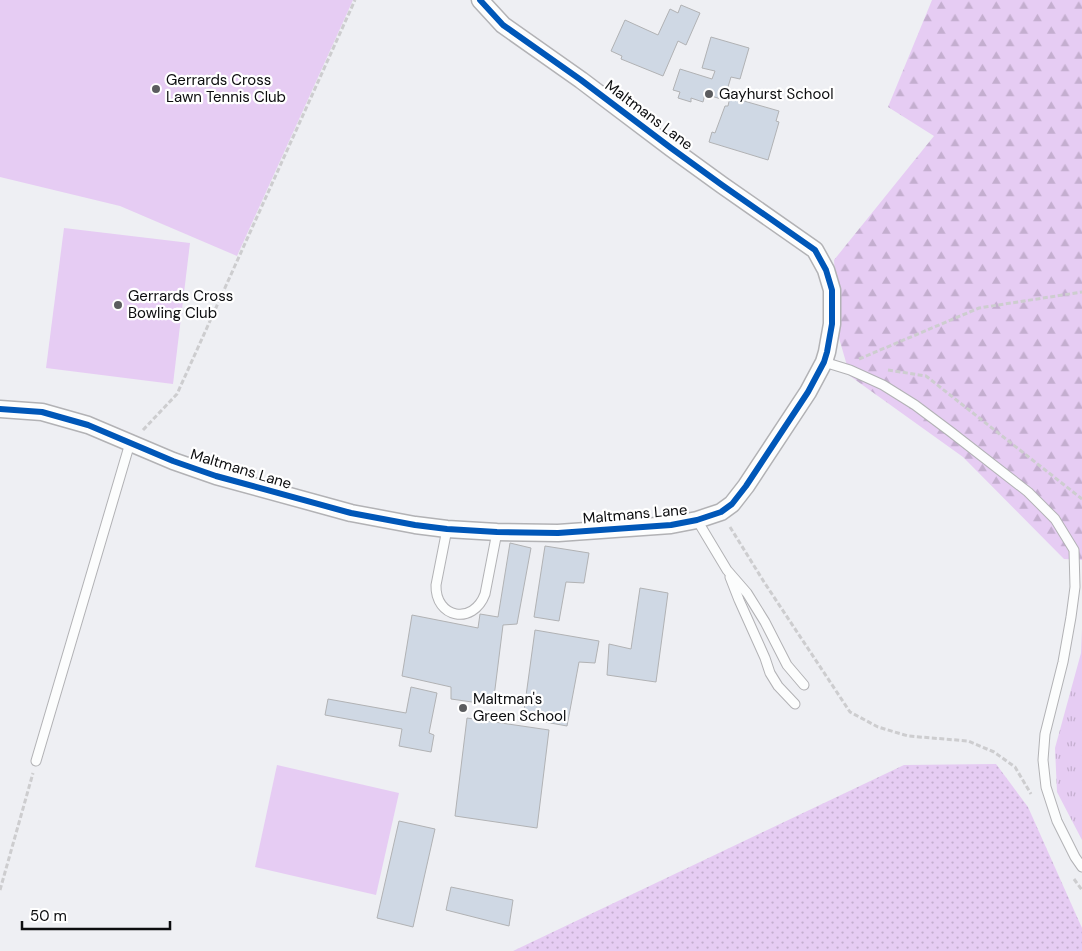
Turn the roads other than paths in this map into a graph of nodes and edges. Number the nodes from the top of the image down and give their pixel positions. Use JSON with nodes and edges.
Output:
{"nodes":[{"id":1,"x":480,"y":0,"type":"edge"},
{"id":2,"x":824,"y":362,"type":"junction"},
{"id":3,"x":0,"y":409,"type":"edge"},
{"id":4,"x":130,"y":443,"type":"junction"},
{"id":5,"x":697,"y":520,"type":"junction"},
{"id":6,"x":447,"y":529,"type":"junction"},
{"id":7,"x":497,"y":532,"type":"junction"},
{"id":8,"x":727,"y":570,"type":"junction"},
{"id":9,"x":804,"y":685,"type":"dead end"},
{"id":10,"x":795,"y":704,"type":"dead end"},
{"id":11,"x":36,"y":761,"type":"road end"},
{"id":12,"x":1082,"y":867,"type":"edge"}],
"edges":[{"from":1,"to":2,"type":"street","name":"Maltmans Lane"},
{"from":2,"to":5,"type":"street","name":"Maltmans Lane"},
{"from":2,"to":12,"type":"lane"},
{"from":3,"to":4,"type":"street","name":"Maltmans Lane"},
{"from":4,"to":6,"type":"street","name":"Maltmans Lane"},
{"from":4,"to":11,"type":"lane"},
{"from":5,"to":7,"type":"street","name":"Maltmans Lane"},
{"from":5,"to":8,"type":"lane"},
{"from":6,"to":7,"type":"street","name":"Maltmans Lane"},
{"from":6,"to":7,"type":"lane"},
{"from":8,"to":9,"type":"lane"},
{"from":8,"to":10,"type":"lane"}]}
